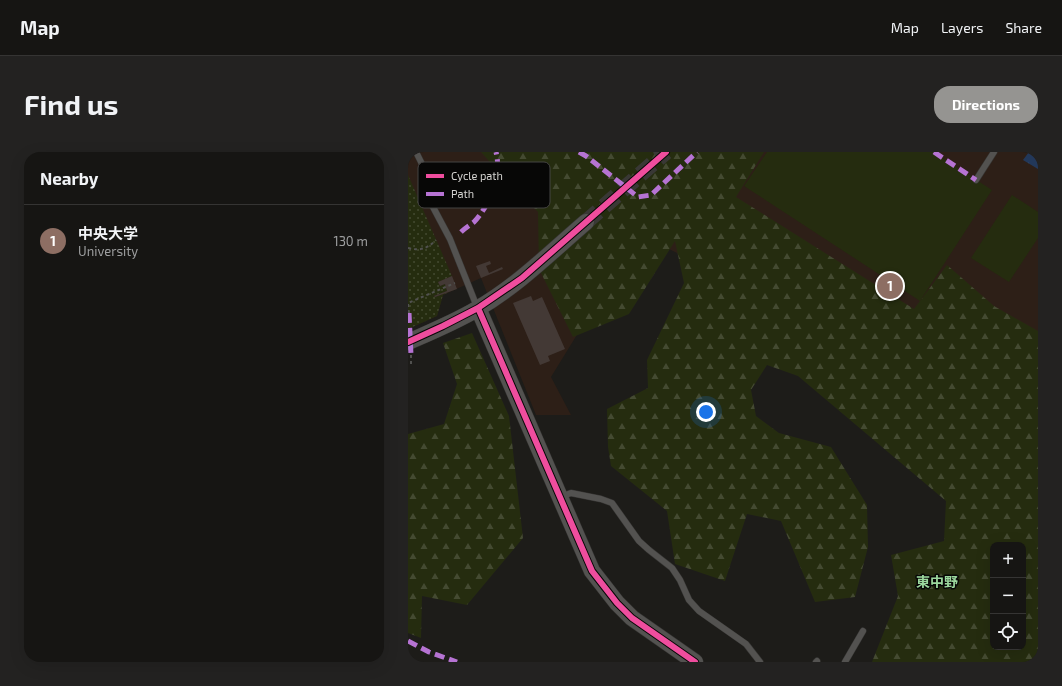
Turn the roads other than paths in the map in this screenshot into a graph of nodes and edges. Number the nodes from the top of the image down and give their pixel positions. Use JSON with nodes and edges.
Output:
{"nodes":[{"id":1,"x":416,"y":152,"type":"edge"},
{"id":2,"x":994,"y":152,"type":"edge"},
{"id":3,"x":421,"y":162,"type":"edge"},
{"id":4,"x":976,"y":180,"type":"dead end"},
{"id":5,"x":434,"y":208,"type":"edge"},
{"id":6,"x":586,"y":222,"type":"tunnel mouth"},
{"id":7,"x":478,"y":308,"type":"junction"},
{"id":8,"x":409,"y":348,"type":"edge"},
{"id":9,"x":560,"y":497,"type":"junction"},
{"id":10,"x":863,"y":631,"type":"dead end"},
{"id":11,"x":695,"y":662,"type":"edge"},
{"id":12,"x":760,"y":662,"type":"edge"},
{"id":13,"x":845,"y":662,"type":"edge"}],
"edges":[{"from":1,"to":3,"type":"lane"},
{"from":2,"to":4,"type":"lane"},
{"from":5,"to":7,"type":"lane"},
{"from":6,"to":7,"type":"street"},
{"from":7,"to":8,"type":"street"},
{"from":7,"to":9,"type":"street"},
{"from":9,"to":11,"type":"street"},
{"from":9,"to":12,"type":"lane"},
{"from":10,"to":13,"type":"lane"}]}
